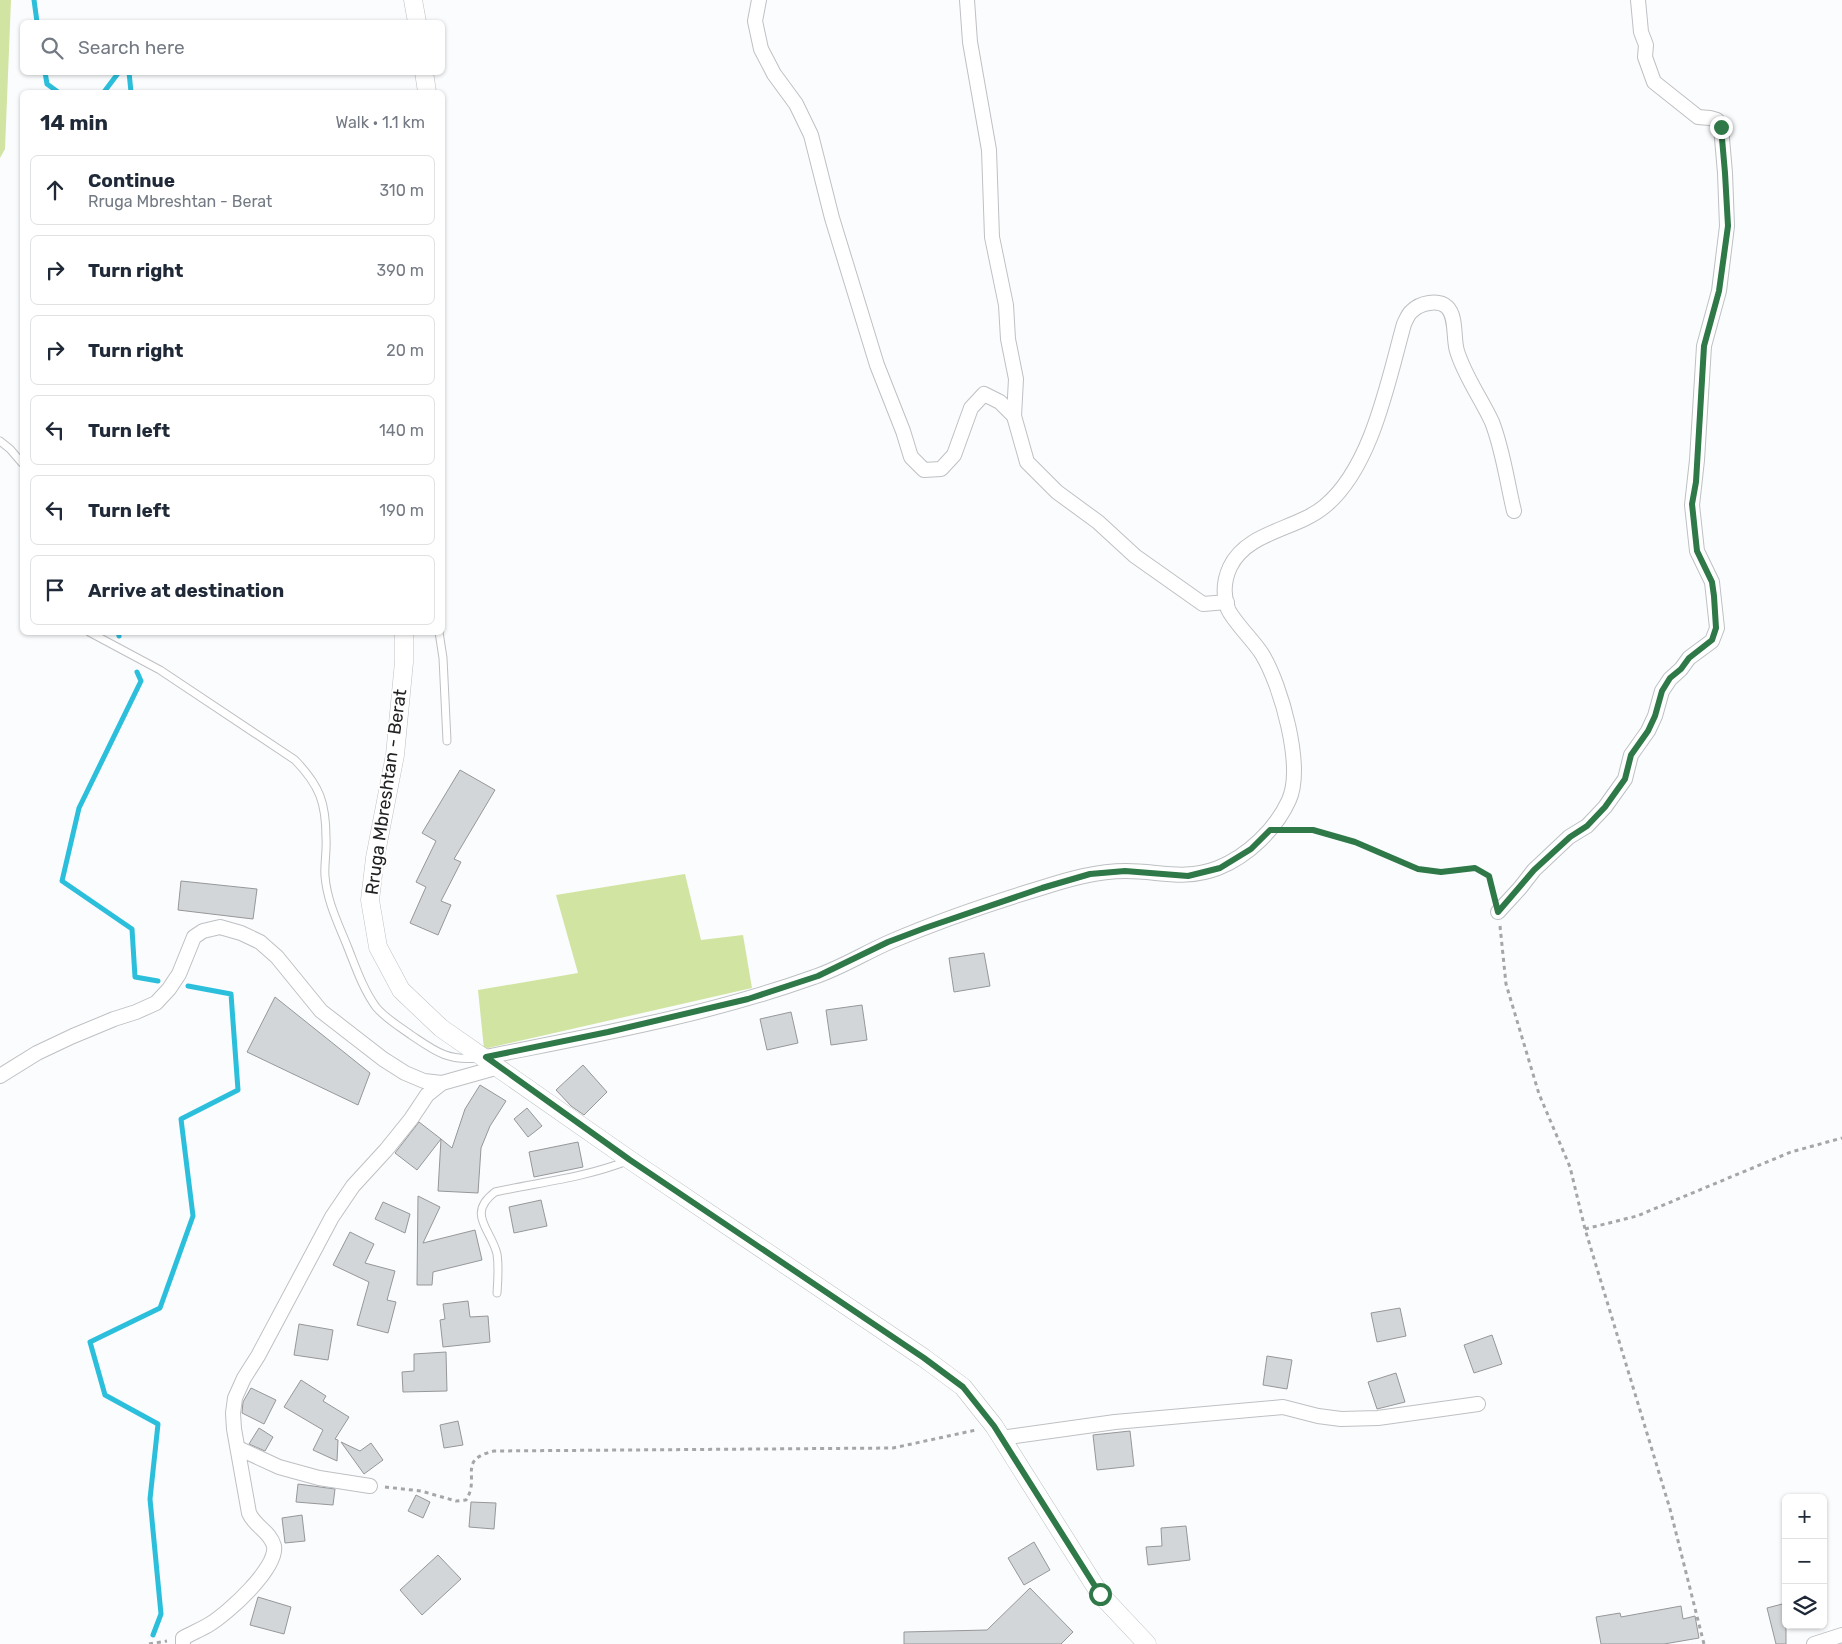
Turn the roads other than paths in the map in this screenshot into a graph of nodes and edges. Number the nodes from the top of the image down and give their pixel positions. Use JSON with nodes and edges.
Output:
{"nodes":[{"id":1,"x":413,"y":0,"type":"edge"},
{"id":2,"x":758,"y":0,"type":"edge"},
{"id":3,"x":967,"y":0,"type":"edge"},
{"id":4,"x":1638,"y":0,"type":"edge"},
{"id":5,"x":417,"y":20,"type":"edge"},
{"id":6,"x":424,"y":75,"type":"edge"},
{"id":7,"x":427,"y":90,"type":"edge"},
{"id":8,"x":1014,"y":416,"type":"junction"},
{"id":9,"x":0,"y":441,"type":"edge"},
{"id":10,"x":20,"y":461,"type":"edge"},
{"id":11,"x":1514,"y":511,"type":"dead end"},
{"id":12,"x":1227,"y":602,"type":"junction"},
{"id":13,"x":95,"y":635,"type":"edge"},
{"id":14,"x":404,"y":635,"type":"edge"},
{"id":15,"x":439,"y":635,"type":"edge"},
{"id":16,"x":447,"y":741,"type":"dead end"},
{"id":17,"x":1498,"y":912,"type":"road end"},
{"id":18,"x":492,"y":1062,"type":"junction"},
{"id":19,"x":0,"y":1076,"type":"edge"},
{"id":20,"x":442,"y":1083,"type":"junction"},
{"id":21,"x":630,"y":1160,"type":"junction"},
{"id":22,"x":497,"y":1292,"type":"dead end"},
{"id":23,"x":1478,"y":1404,"type":"dead end"},
{"id":24,"x":997,"y":1432,"type":"junction"},
{"id":25,"x":238,"y":1448,"type":"junction"},
{"id":26,"x":370,"y":1486,"type":"road end"},
{"id":27,"x":1842,"y":1635,"type":"edge"},
{"id":28,"x":183,"y":1644,"type":"edge"},
{"id":29,"x":1147,"y":1644,"type":"edge"},
{"id":30,"x":1814,"y":1644,"type":"edge"}],
"edges":[{"from":1,"to":5,"type":"street"},
{"from":2,"to":8,"type":"street"},
{"from":3,"to":8,"type":"street"},
{"from":4,"to":17,"type":"street"},
{"from":6,"to":7,"type":"street"},
{"from":8,"to":12,"type":"street"},
{"from":9,"to":10,"type":"lane"},
{"from":11,"to":12,"type":"street"},
{"from":12,"to":18,"type":"street"},
{"from":13,"to":18,"type":"lane"},
{"from":14,"to":18,"type":"street","name":"Rruga Mbreshtan - Berat"},
{"from":15,"to":16,"type":"lane"},
{"from":18,"to":20,"type":"street"},
{"from":18,"to":21,"type":"street","name":"Rruga Mbreshtan - Berat"},
{"from":19,"to":20,"type":"street"},
{"from":20,"to":25,"type":"street"},
{"from":21,"to":22,"type":"lane"},
{"from":21,"to":24,"type":"street","name":"Rruga Mbreshtan - Berat"},
{"from":23,"to":24,"type":"street"},
{"from":24,"to":29,"type":"street","name":"Rruga Mbreshtan - Berat"},
{"from":25,"to":26,"type":"street"},
{"from":25,"to":28,"type":"street"},
{"from":27,"to":30,"type":"street"}]}
